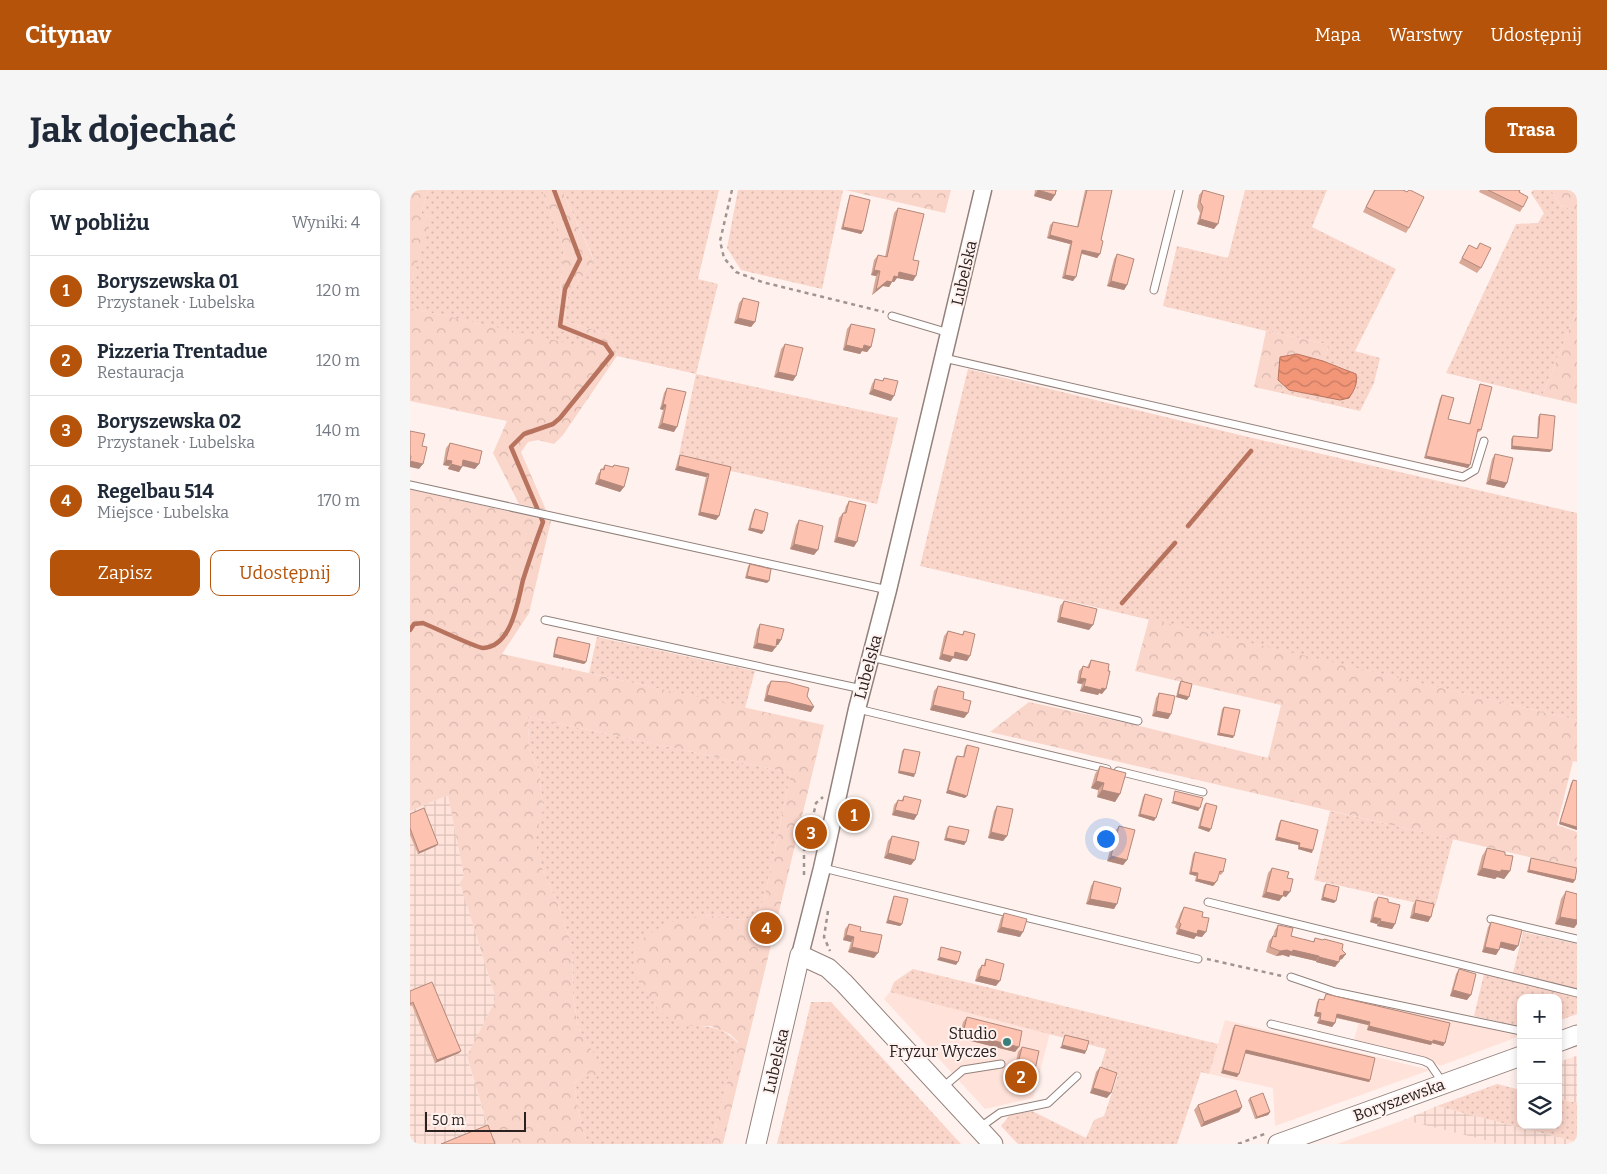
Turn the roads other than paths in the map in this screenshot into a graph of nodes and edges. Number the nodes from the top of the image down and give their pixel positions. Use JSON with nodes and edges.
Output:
{"nodes":[{"id":1,"x":983,"y":190,"type":"edge"},
{"id":2,"x":1179,"y":190,"type":"edge"},
{"id":3,"x":1154,"y":290,"type":"dead end"},
{"id":4,"x":892,"y":316,"type":"road end"},
{"id":5,"x":950,"y":333,"type":"junction"},
{"id":6,"x":944,"y":358,"type":"junction"},
{"id":7,"x":1484,"y":441,"type":"dead end"},
{"id":8,"x":410,"y":485,"type":"edge"},
{"id":9,"x":888,"y":590,"type":"junction"},
{"id":10,"x":545,"y":620,"type":"dead end"},
{"id":11,"x":871,"y":657,"type":"junction"},
{"id":12,"x":862,"y":689,"type":"junction"},
{"id":13,"x":857,"y":709,"type":"junction"},
{"id":14,"x":1138,"y":721,"type":"dead end"},
{"id":15,"x":1203,"y":792,"type":"dead end"},
{"id":16,"x":822,"y":868,"type":"junction"},
{"id":17,"x":1208,"y":902,"type":"dead end"},
{"id":18,"x":1490,"y":919,"type":"dead end"},
{"id":19,"x":1577,"y":939,"type":"edge"},
{"id":20,"x":800,"y":955,"type":"junction"},
{"id":21,"x":1198,"y":959,"type":"road end"},
{"id":22,"x":1291,"y":977,"type":"road end"},
{"id":23,"x":1577,"y":992,"type":"edge"},
{"id":24,"x":1271,"y":1024,"type":"dead end"},
{"id":25,"x":1517,"y":1030,"type":"edge"},
{"id":26,"x":1577,"y":1035,"type":"edge"},
{"id":27,"x":1562,"y":1041,"type":"edge"},
{"id":28,"x":1517,"y":1057,"type":"edge"},
{"id":29,"x":1001,"y":1064,"type":"dead end"},
{"id":30,"x":1077,"y":1076,"type":"dead end"},
{"id":31,"x":1443,"y":1084,"type":"junction"},
{"id":32,"x":942,"y":1088,"type":"junction"},
{"id":33,"x":979,"y":1129,"type":"junction"},
{"id":34,"x":756,"y":1144,"type":"edge"},
{"id":35,"x":993,"y":1144,"type":"edge"},
{"id":36,"x":1278,"y":1144,"type":"edge"}],
"edges":[{"from":1,"to":5,"type":"street","name":"Lubelska"},
{"from":2,"to":3,"type":"lane"},
{"from":4,"to":5,"type":"lane"},
{"from":5,"to":6,"type":"street","name":"Lubelska"},
{"from":6,"to":7,"type":"lane"},
{"from":6,"to":9,"type":"street","name":"Lubelska"},
{"from":8,"to":9,"type":"lane"},
{"from":9,"to":11,"type":"street","name":"Lubelska"},
{"from":10,"to":12,"type":"lane"},
{"from":11,"to":12,"type":"street","name":"Lubelska"},
{"from":11,"to":14,"type":"lane"},
{"from":12,"to":13,"type":"street","name":"Lubelska"},
{"from":13,"to":15,"type":"lane"},
{"from":13,"to":16,"type":"street","name":"Lubelska"},
{"from":16,"to":20,"type":"street","name":"Lubelska"},
{"from":16,"to":21,"type":"lane"},
{"from":17,"to":23,"type":"lane"},
{"from":18,"to":19,"type":"lane"},
{"from":20,"to":32,"type":"main road"},
{"from":20,"to":34,"type":"main road","name":"Lubelska"},
{"from":22,"to":25,"type":"lane"},
{"from":24,"to":31,"type":"lane"},
{"from":26,"to":27,"type":"main road"},
{"from":28,"to":31,"type":"main road","name":"Boryszewska"},
{"from":29,"to":32,"type":"lane"},
{"from":30,"to":33,"type":"lane"},
{"from":31,"to":36,"type":"main road","name":"Boryszewska"},
{"from":32,"to":33,"type":"main road"},
{"from":33,"to":35,"type":"main road"}]}
